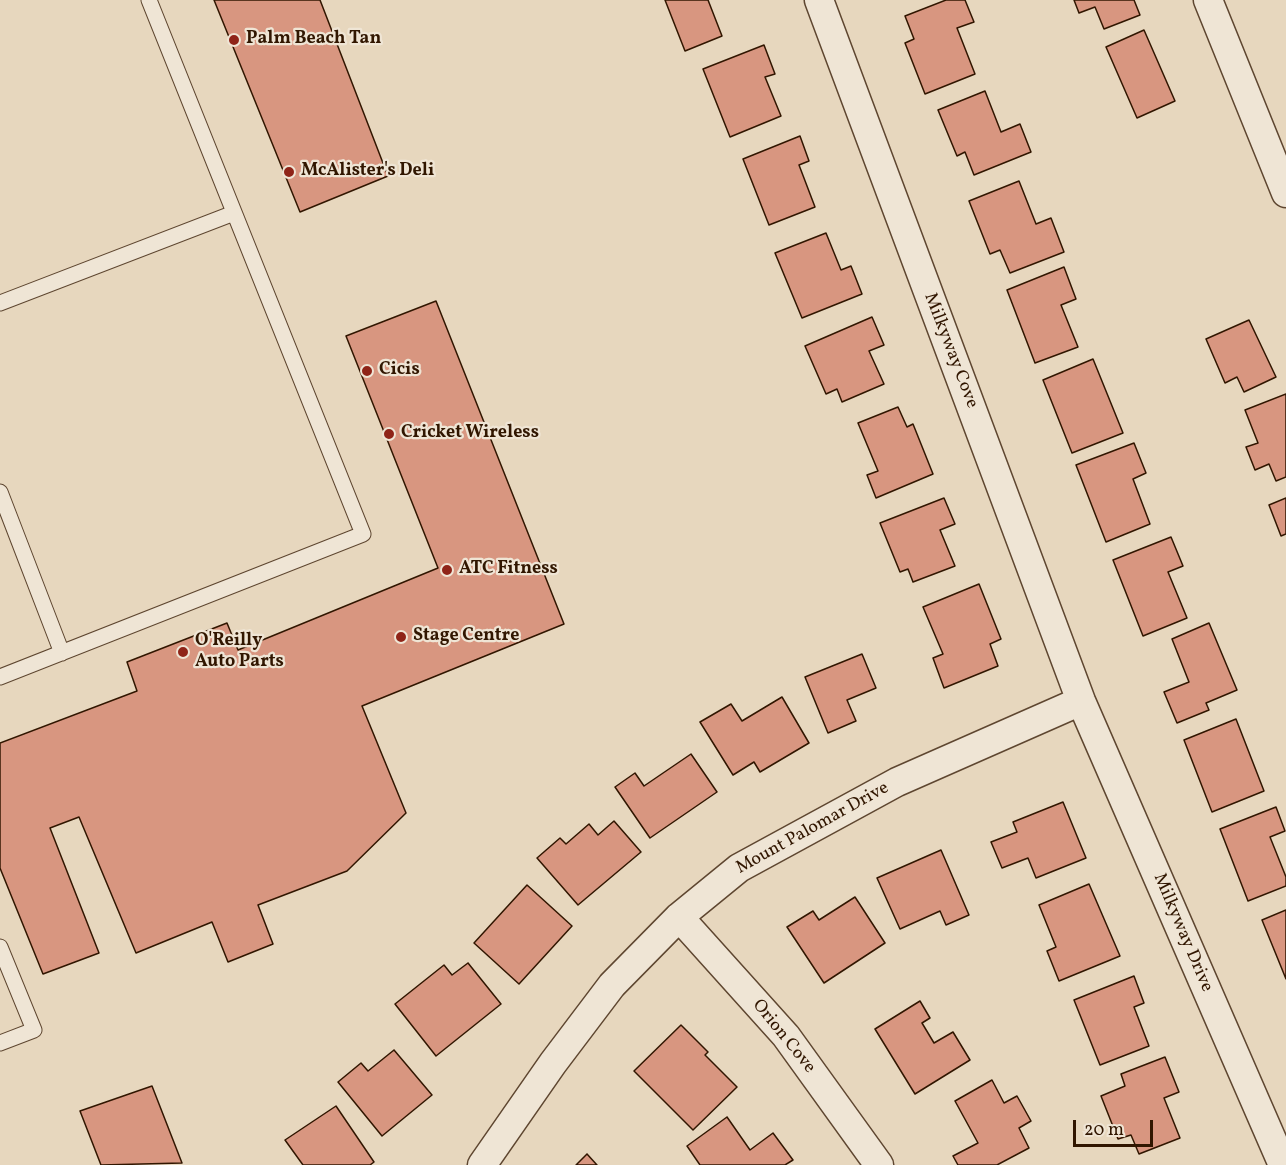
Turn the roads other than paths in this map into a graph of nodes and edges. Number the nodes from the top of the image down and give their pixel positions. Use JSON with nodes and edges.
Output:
{"nodes":[{"id":1,"x":149,"y":0,"type":"edge"},
{"id":2,"x":819,"y":0,"type":"edge"},
{"id":3,"x":1208,"y":0,"type":"edge"},
{"id":4,"x":1286,"y":193,"type":"edge"},
{"id":5,"x":234,"y":213,"type":"junction"},
{"id":6,"x":0,"y":303,"type":"edge"},
{"id":7,"x":0,"y":492,"type":"edge"},
{"id":8,"x":62,"y":653,"type":"junction"},
{"id":9,"x":0,"y":677,"type":"edge"},
{"id":10,"x":1082,"y":701,"type":"junction"},
{"id":11,"x":679,"y":917,"type":"junction"},
{"id":12,"x":0,"y":947,"type":"edge"},
{"id":13,"x":0,"y":1043,"type":"edge"},
{"id":14,"x":1283,"y":1159,"type":"edge"},
{"id":15,"x":482,"y":1165,"type":"edge"},
{"id":16,"x":879,"y":1165,"type":"edge"}],
"edges":[{"from":1,"to":5,"type":"lane"},
{"from":2,"to":10,"type":"street","name":"Milkyway Cove"},
{"from":3,"to":4,"type":"street"},
{"from":5,"to":6,"type":"lane"},
{"from":5,"to":8,"type":"lane"},
{"from":7,"to":8,"type":"lane"},
{"from":8,"to":9,"type":"lane"},
{"from":10,"to":11,"type":"street","name":"Mount Palomar Drive"},
{"from":10,"to":14,"type":"street","name":"Milkyway Drive"},
{"from":11,"to":15,"type":"street","name":"Mount Palomar Drive"},
{"from":11,"to":16,"type":"street","name":"Orion Cove"},
{"from":12,"to":13,"type":"lane"}]}
